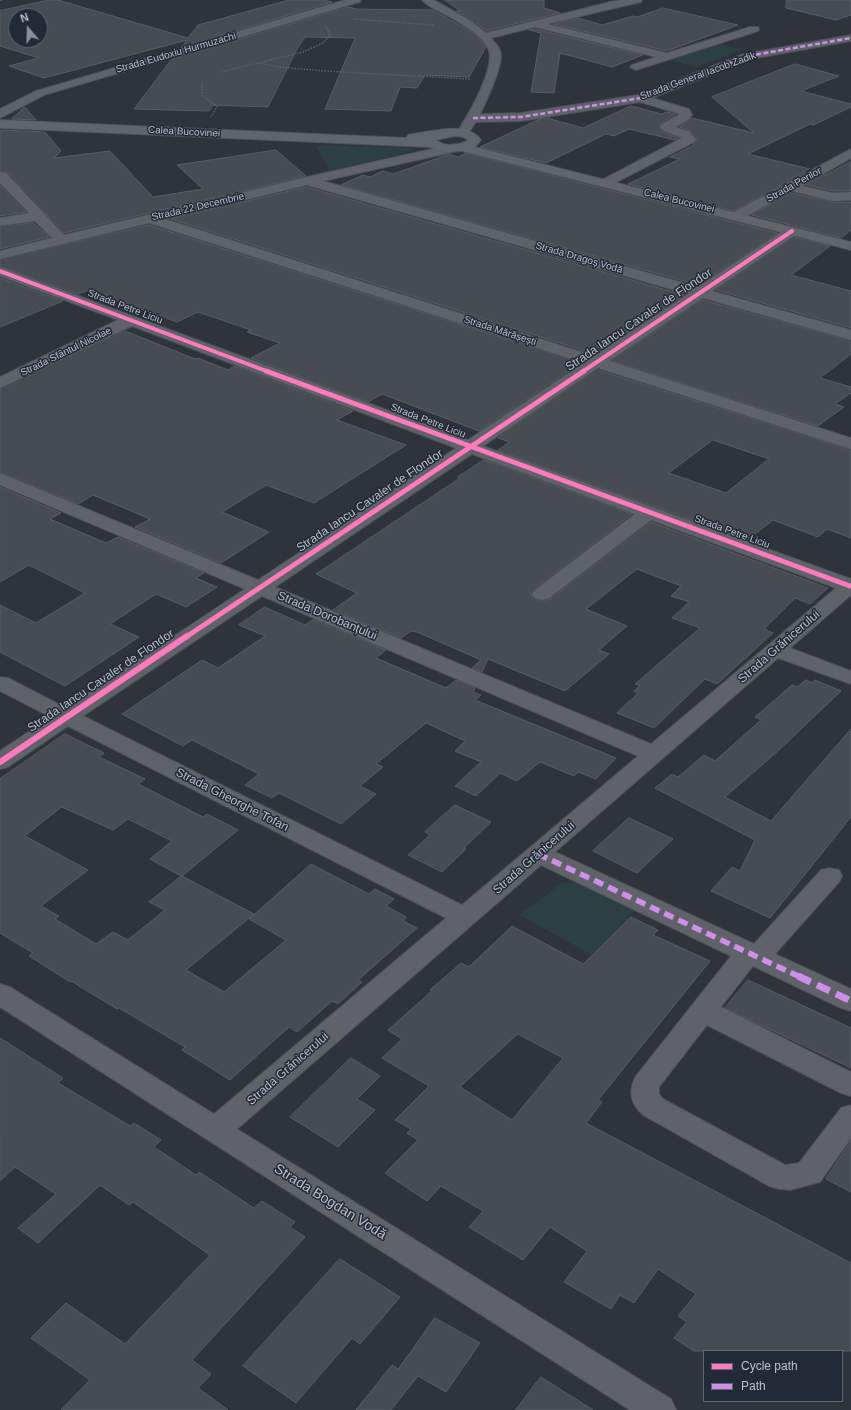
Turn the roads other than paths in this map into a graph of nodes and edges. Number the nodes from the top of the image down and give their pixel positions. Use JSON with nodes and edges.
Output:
{"nodes":[{"id":1,"x":342,"y":0,"type":"edge"},
{"id":2,"x":356,"y":0,"type":"edge"},
{"id":3,"x":427,"y":0,"type":"edge"},
{"id":4,"x":637,"y":0,"type":"edge"},
{"id":5,"x":536,"y":24,"type":"junction"},
{"id":6,"x":754,"y":29,"type":"dead end"},
{"id":7,"x":484,"y":36,"type":"junction"},
{"id":8,"x":851,"y":38,"type":"edge"},
{"id":9,"x":669,"y":56,"type":"junction"},
{"id":10,"x":636,"y":67,"type":"dead end"},
{"id":11,"x":641,"y":98,"type":"junction"},
{"id":12,"x":0,"y":104,"type":"edge"},
{"id":13,"x":0,"y":114,"type":"edge"},
{"id":14,"x":473,"y":118,"type":"junction"},
{"id":15,"x":0,"y":124,"type":"edge"},
{"id":16,"x":461,"y":133,"type":"junction"},
{"id":17,"x":475,"y":139,"type":"junction"},
{"id":18,"x":433,"y":142,"type":"junction"},
{"id":19,"x":458,"y":148,"type":"junction"},
{"id":20,"x":851,"y":153,"type":"edge"},
{"id":21,"x":506,"y":158,"type":"junction"},
{"id":22,"x":395,"y":162,"type":"junction"},
{"id":23,"x":1,"y":176,"type":"edge"},
{"id":24,"x":307,"y":181,"type":"junction"},
{"id":25,"x":607,"y":183,"type":"junction"},
{"id":26,"x":791,"y":186,"type":"junction"},
{"id":27,"x":851,"y":196,"type":"edge"},
{"id":28,"x":38,"y":216,"type":"junction"},
{"id":29,"x":737,"y":216,"type":"junction"},
{"id":30,"x":150,"y":219,"type":"junction"},
{"id":31,"x":0,"y":222,"type":"edge"},
{"id":32,"x":792,"y":231,"type":"junction"},
{"id":33,"x":61,"y":240,"type":"junction"},
{"id":34,"x":851,"y":246,"type":"edge"},
{"id":35,"x":0,"y":255,"type":"edge"},
{"id":36,"x":0,"y":271,"type":"edge"},
{"id":37,"x":700,"y":293,"type":"junction"},
{"id":38,"x":131,"y":320,"type":"junction"},
{"id":39,"x":851,"y":335,"type":"edge"},
{"id":40,"x":596,"y":362,"type":"junction"},
{"id":41,"x":0,"y":383,"type":"edge"},
{"id":42,"x":851,"y":444,"type":"edge"},
{"id":43,"x":470,"y":447,"type":"junction"},
{"id":44,"x":0,"y":478,"type":"edge"},
{"id":45,"x":649,"y":512,"type":"junction"},
{"id":46,"x":851,"y":585,"type":"edge"},
{"id":47,"x":260,"y":588,"type":"junction"},
{"id":48,"x":542,"y":594,"type":"dead end"},
{"id":49,"x":775,"y":650,"type":"junction"},
{"id":50,"x":851,"y":678,"type":"edge"},
{"id":51,"x":0,"y":683,"type":"edge"},
{"id":52,"x":67,"y":717,"type":"junction"},
{"id":53,"x":654,"y":754,"type":"junction"},
{"id":54,"x":0,"y":762,"type":"edge"},
{"id":55,"x":538,"y":854,"type":"junction"},
{"id":56,"x":830,"y":876,"type":"dead end"},
{"id":57,"x":465,"y":917,"type":"junction"},
{"id":58,"x":753,"y":955,"type":"junction"},
{"id":59,"x":0,"y":994,"type":"edge"},
{"id":60,"x":851,"y":1001,"type":"edge"},
{"id":61,"x":704,"y":1011,"type":"junction"},
{"id":62,"x":851,"y":1085,"type":"edge"},
{"id":63,"x":851,"y":1116,"type":"edge"},
{"id":64,"x":216,"y":1130,"type":"junction"},
{"id":65,"x":659,"y":1410,"type":"edge"}],
"edges":[{"from":1,"to":12,"type":"street","name":"Strada Eudoxiu Hurmuzachi"},
{"from":2,"to":13,"type":"street","name":"Strada Eudoxiu Hurmuzachi"},
{"from":3,"to":7,"type":"street"},
{"from":4,"to":5,"type":"street"},
{"from":5,"to":7,"type":"street"},
{"from":5,"to":9,"type":"street"},
{"from":6,"to":9,"type":"street"},
{"from":7,"to":14,"type":"street"},
{"from":8,"to":11,"type":"street","name":"Strada General Iacob Zadik"},
{"from":9,"to":10,"type":"street"},
{"from":11,"to":14,"type":"street","name":"Strada General Iacob Zadik"},
{"from":11,"to":25,"type":"street"},
{"from":14,"to":16,"type":"street"},
{"from":14,"to":17,"type":"street"},
{"from":15,"to":18,"type":"main road","name":"Calea Bucovinei"},
{"from":16,"to":17,"type":"main road","name":"Calea Bucovinei"},
{"from":16,"to":18,"type":"main road"},
{"from":17,"to":19,"type":"main road"},
{"from":17,"to":21,"type":"main road","name":"Calea Bucovinei"},
{"from":18,"to":19,"type":"main road","name":"Calea Bucovinei"},
{"from":18,"to":22,"type":"street","name":"Strada 22 Decembrie"},
{"from":19,"to":21,"type":"main road","name":"Calea Bucovinei"},
{"from":19,"to":22,"type":"street","name":"Strada 22 Decembrie"},
{"from":20,"to":26,"type":"street","name":"Strada Perilor"},
{"from":21,"to":25,"type":"main road","name":"Calea Bucovinei"},
{"from":22,"to":24,"type":"street","name":"Strada 22 Decembrie"},
{"from":23,"to":28,"type":"street"},
{"from":24,"to":30,"type":"street","name":"Strada 22 Decembrie"},
{"from":24,"to":37,"type":"street","name":"Strada Dragoș Vodă"},
{"from":25,"to":29,"type":"main road","name":"Calea Bucovinei"},
{"from":26,"to":27,"type":"street"},
{"from":26,"to":29,"type":"street","name":"Strada Perilor"},
{"from":28,"to":31,"type":"street"},
{"from":28,"to":33,"type":"street"},
{"from":29,"to":32,"type":"main road","name":"Calea Bucovinei"},
{"from":30,"to":33,"type":"street","name":"Strada 22 Decembrie"},
{"from":30,"to":40,"type":"street","name":"Strada Mărășești"},
{"from":32,"to":34,"type":"main road","name":"Calea Bucovinei"},
{"from":32,"to":37,"type":"street","name":"Strada Iancu Cavaler de Flondor"},
{"from":33,"to":35,"type":"street","name":"Strada 22 Decembrie"},
{"from":36,"to":38,"type":"street","name":"Strada Petre Liciu"},
{"from":37,"to":39,"type":"street","name":"Strada Dragoș Vodă"},
{"from":37,"to":40,"type":"street","name":"Strada Iancu Cavaler de Flondor"},
{"from":38,"to":41,"type":"street","name":"Strada Sfântul Nicolae"},
{"from":38,"to":43,"type":"street","name":"Strada Petre Liciu"},
{"from":40,"to":42,"type":"street","name":"Strada Mărășești"},
{"from":40,"to":43,"type":"street","name":"Strada Iancu Cavaler de Flondor"},
{"from":43,"to":45,"type":"street","name":"Strada Petre Liciu"},
{"from":43,"to":47,"type":"street","name":"Strada Iancu Cavaler de Flondor"},
{"from":44,"to":47,"type":"street","name":"Strada Dorobanțului"},
{"from":45,"to":46,"type":"street","name":"Strada Petre Liciu"},
{"from":45,"to":48,"type":"street"},
{"from":46,"to":49,"type":"street","name":"Strada Grănicerului"},
{"from":47,"to":52,"type":"street","name":"Strada Iancu Cavaler de Flondor"},
{"from":47,"to":53,"type":"street","name":"Strada Dorobanțului"},
{"from":49,"to":50,"type":"street"},
{"from":49,"to":53,"type":"street","name":"Strada Grănicerului"},
{"from":51,"to":52,"type":"street","name":"Strada Gheorghe Tofan"},
{"from":52,"to":54,"type":"street","name":"Strada Iancu Cavaler de Flondor"},
{"from":52,"to":57,"type":"street","name":"Strada Gheorghe Tofan"},
{"from":53,"to":55,"type":"street","name":"Strada Grănicerului"},
{"from":55,"to":57,"type":"street","name":"Strada Grănicerului"},
{"from":55,"to":58,"type":"street"},
{"from":56,"to":58,"type":"street"},
{"from":57,"to":64,"type":"street","name":"Strada Grănicerului"},
{"from":58,"to":60,"type":"street"},
{"from":58,"to":61,"type":"street"},
{"from":59,"to":64,"type":"street","name":"Strada Bogdan Vodă"},
{"from":61,"to":62,"type":"street"},
{"from":61,"to":63,"type":"street"},
{"from":64,"to":65,"type":"street","name":"Strada Bogdan Vodă"}]}
